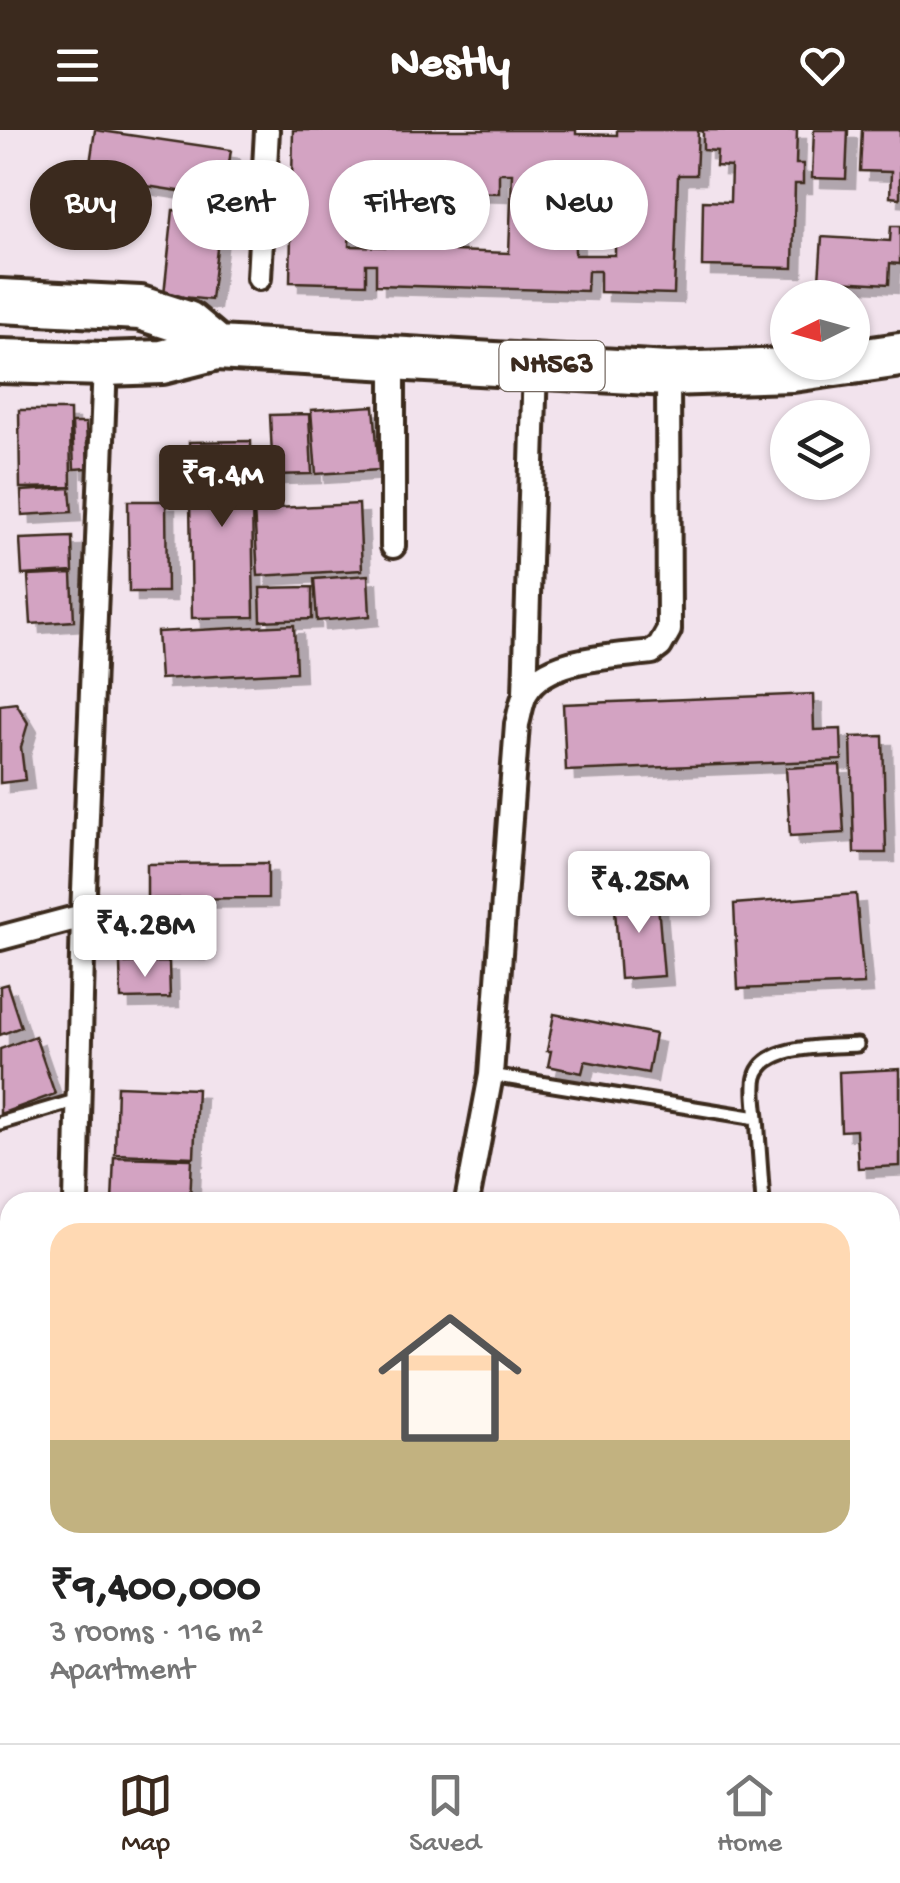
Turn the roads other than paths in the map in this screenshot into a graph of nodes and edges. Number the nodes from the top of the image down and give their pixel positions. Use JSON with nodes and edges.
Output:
{"nodes":[{"id":1,"x":267,"y":130,"type":"edge"},
{"id":2,"x":259,"y":278,"type":"dead end"},
{"id":3,"x":0,"y":301,"type":"edge"},
{"id":4,"x":217,"y":348,"type":"junction"},
{"id":5,"x":900,"y":355,"type":"edge"},
{"id":6,"x":394,"y":356,"type":"junction"},
{"id":7,"x":870,"y":359,"type":"edge"},
{"id":8,"x":0,"y":362,"type":"edge"},
{"id":9,"x":106,"y":364,"type":"junction"},
{"id":10,"x":535,"y":365,"type":"junction"},
{"id":11,"x":770,"y":371,"type":"edge"},
{"id":12,"x":668,"y":374,"type":"junction"},
{"id":13,"x":393,"y":546,"type":"dead end"},
{"id":14,"x":525,"y":694,"type":"junction"},
{"id":15,"x":84,"y":916,"type":"junction"},
{"id":16,"x":0,"y":938,"type":"edge"},
{"id":17,"x":857,"y":1045,"type":"dead end"},
{"id":18,"x":492,"y":1075,"type":"junction"},
{"id":19,"x":79,"y":1100,"type":"junction"},
{"id":20,"x":757,"y":1118,"type":"junction"},
{"id":21,"x":0,"y":1122,"type":"edge"},
{"id":22,"x":76,"y":1192,"type":"edge"},
{"id":23,"x":469,"y":1192,"type":"edge"},
{"id":24,"x":763,"y":1192,"type":"edge"}],
"edges":[{"from":1,"to":2,"type":"street"},
{"from":3,"to":4,"type":"highway"},
{"from":4,"to":6,"type":"highway","number":"NH563"},
{"from":4,"to":9,"type":"highway","number":"NH563"},
{"from":5,"to":7,"type":"highway","number":"NH563"},
{"from":6,"to":10,"type":"highway","number":"NH563"},
{"from":6,"to":13,"type":"street"},
{"from":8,"to":9,"type":"highway","number":"NH563"},
{"from":9,"to":15,"type":"street"},
{"from":10,"to":12,"type":"highway","number":"NH563"},
{"from":10,"to":14,"type":"street"},
{"from":11,"to":12,"type":"highway","number":"NH563"},
{"from":12,"to":14,"type":"street"},
{"from":14,"to":18,"type":"street"},
{"from":15,"to":16,"type":"street"},
{"from":15,"to":19,"type":"street"},
{"from":17,"to":20,"type":"lane"},
{"from":18,"to":20,"type":"lane"},
{"from":18,"to":23,"type":"street"},
{"from":19,"to":21,"type":"lane"},
{"from":19,"to":22,"type":"street"},
{"from":20,"to":24,"type":"lane"}]}
